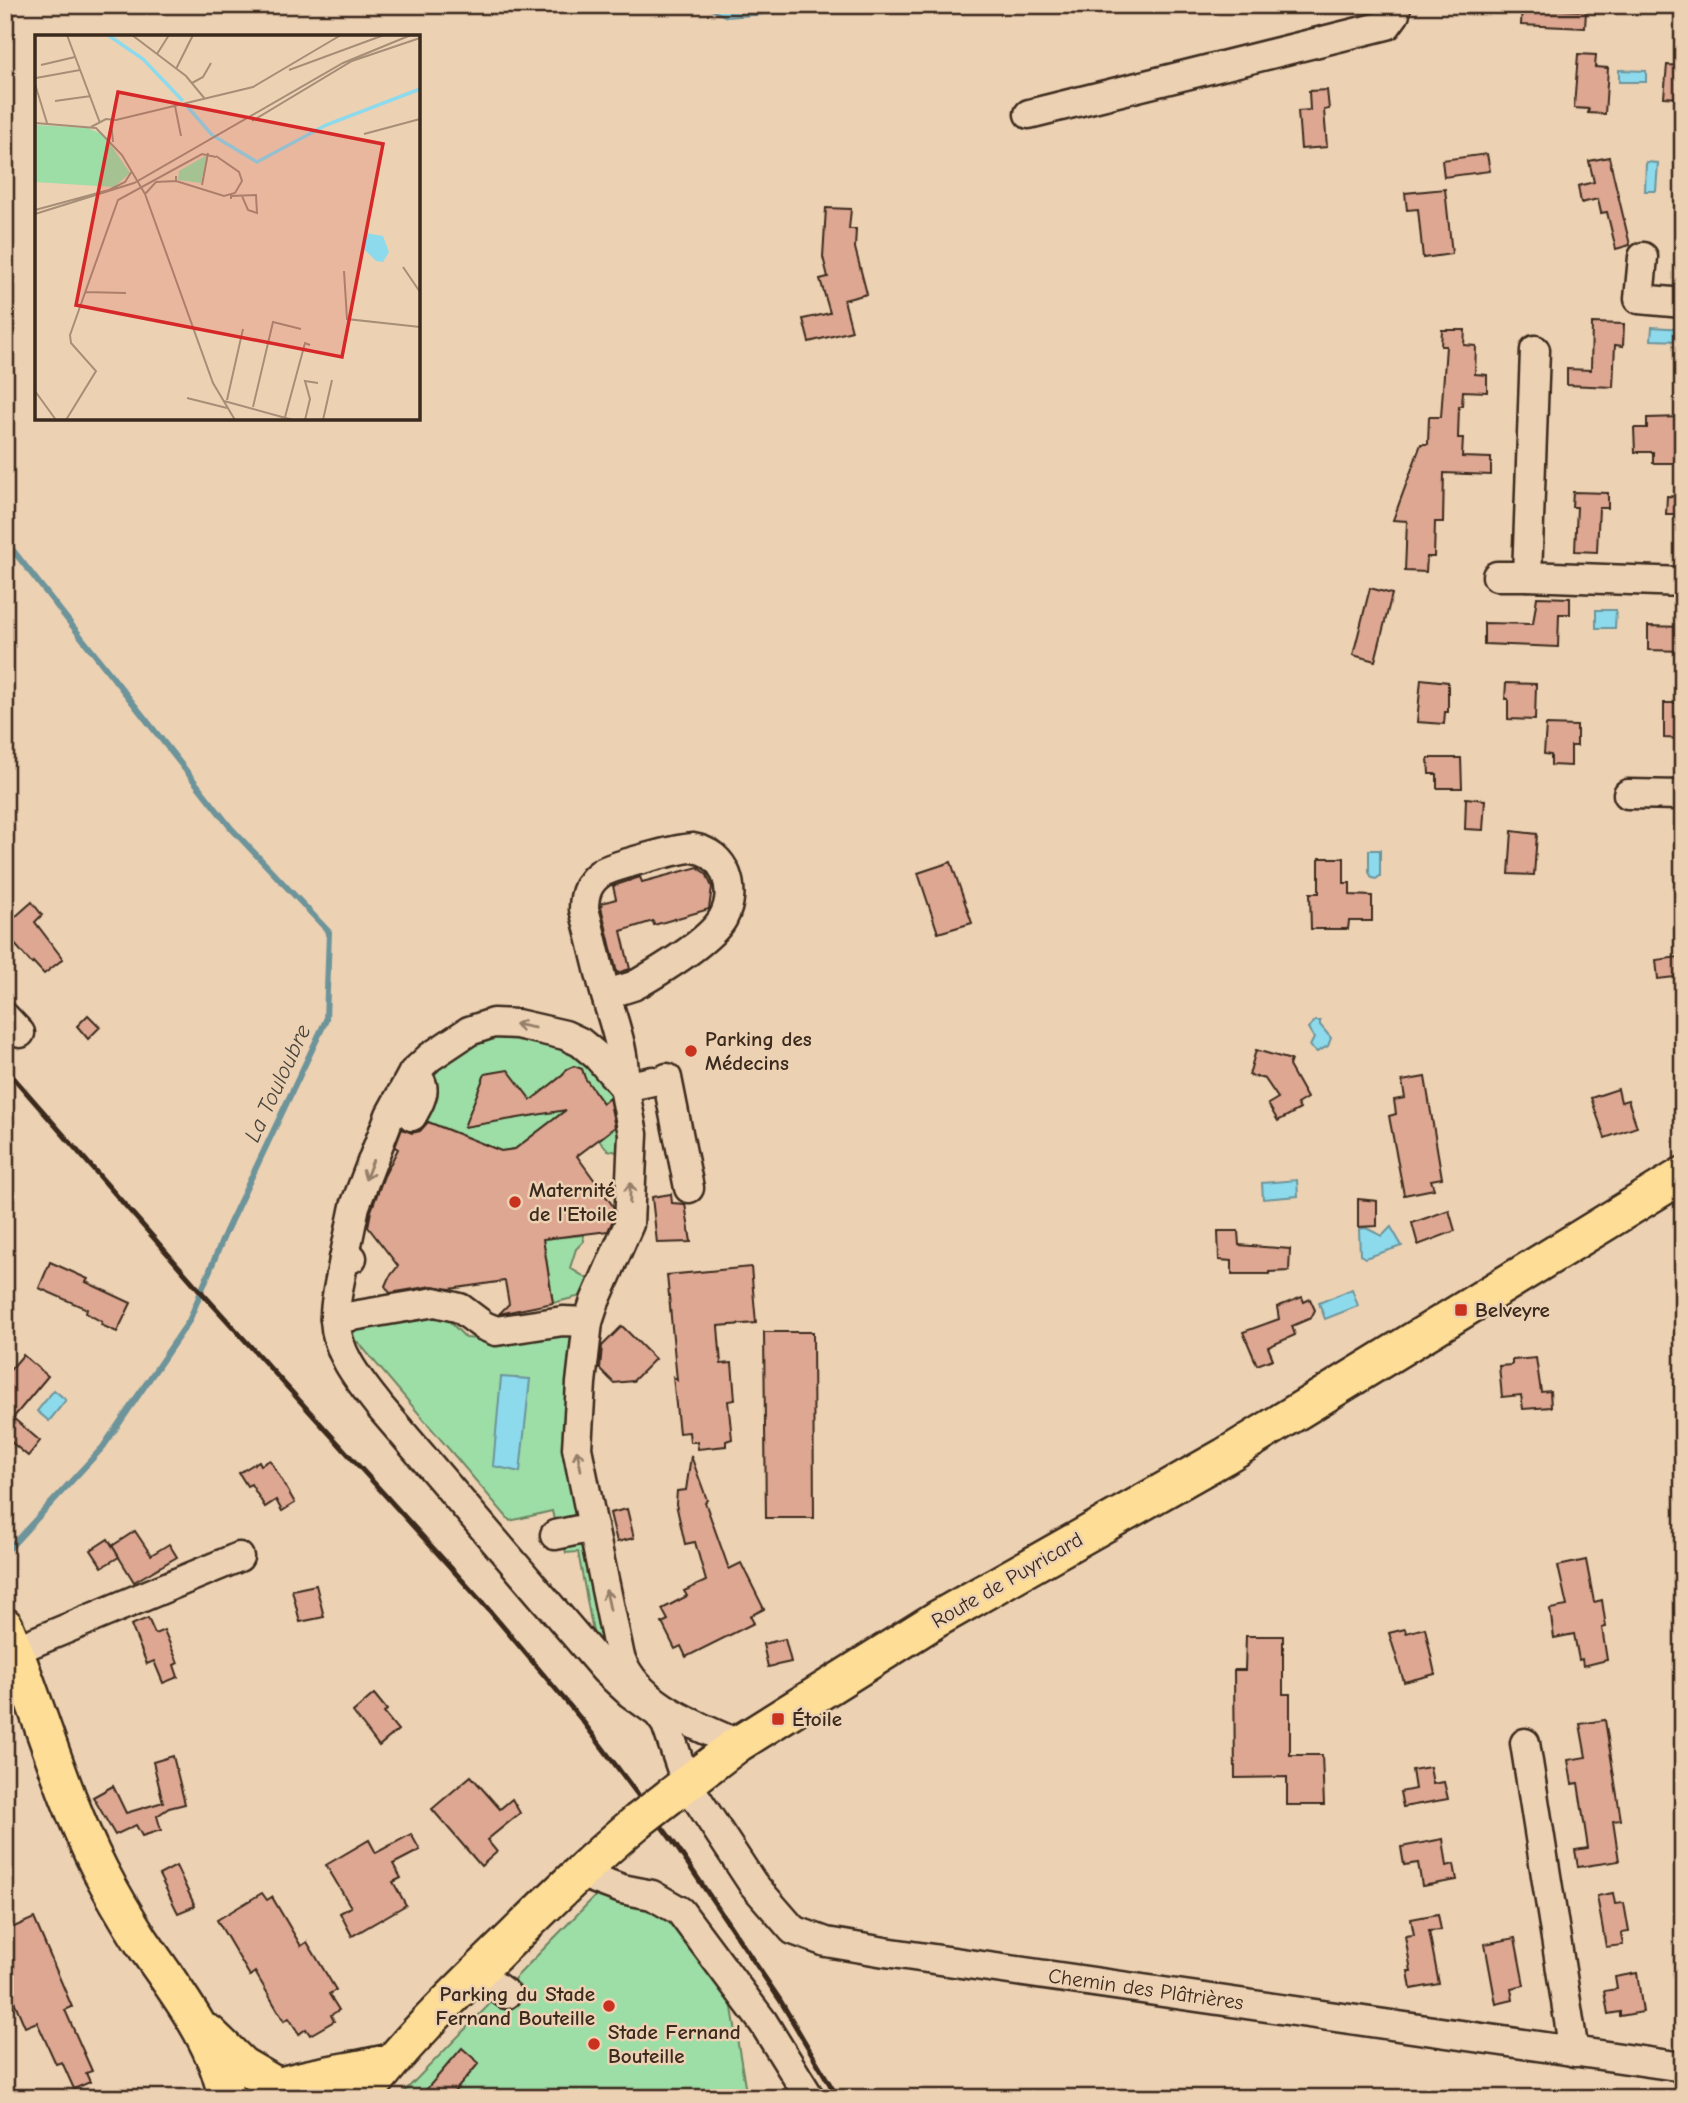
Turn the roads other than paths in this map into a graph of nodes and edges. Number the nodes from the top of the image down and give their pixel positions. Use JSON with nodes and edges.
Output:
{"nodes":[{"id":1,"x":1396,"y":5,"type":"edge"},
{"id":2,"x":1029,"y":114,"type":"dead end"},
{"id":3,"x":1643,"y":257,"type":"dead end"},
{"id":4,"x":1683,"y":303,"type":"edge"},
{"id":5,"x":1535,"y":350,"type":"dead end"},
{"id":6,"x":1497,"y":576,"type":"dead end"},
{"id":7,"x":1527,"y":576,"type":"junction"},
{"id":8,"x":1683,"y":582,"type":"edge"},
{"id":9,"x":1628,"y":794,"type":"dead end"},
{"id":10,"x":1683,"y":795,"type":"edge"},
{"id":11,"x":607,"y":999,"type":"junction"},
{"id":12,"x":413,"y":1073,"type":"junction"},
{"id":13,"x":624,"y":1087,"type":"junction"},
{"id":14,"x":412,"y":1116,"type":"dead end"},
{"id":15,"x":1683,"y":1175,"type":"edge"},
{"id":16,"x":689,"y":1188,"type":"dead end"},
{"id":17,"x":335,"y":1319,"type":"junction"},
{"id":18,"x":588,"y":1322,"type":"junction"},
{"id":19,"x":593,"y":1527,"type":"junction"},
{"id":20,"x":555,"y":1535,"type":"dead end"},
{"id":21,"x":239,"y":1557,"type":"dead end"},
{"id":22,"x":10,"y":1638,"type":"edge"},
{"id":23,"x":1525,"y":1743,"type":"dead end"},
{"id":24,"x":738,"y":1744,"type":"junction"},
{"id":25,"x":677,"y":1789,"type":"junction"},
{"id":26,"x":579,"y":1873,"type":"junction"},
{"id":27,"x":477,"y":1973,"type":"junction"},
{"id":28,"x":506,"y":1994,"type":"dead end"},
{"id":29,"x":180,"y":1998,"type":"junction"},
{"id":30,"x":1574,"y":2052,"type":"junction"},
{"id":31,"x":387,"y":2066,"type":"junction"},
{"id":32,"x":1683,"y":2067,"type":"edge"},
{"id":33,"x":295,"y":2092,"type":"edge"},
{"id":34,"x":226,"y":2098,"type":"edge"},
{"id":35,"x":243,"y":2098,"type":"edge"},
{"id":36,"x":363,"y":2098,"type":"edge"},
{"id":37,"x":810,"y":2098,"type":"edge"}],
"edges":[{"from":1,"to":2,"type":"street"},
{"from":3,"to":4,"type":"street"},
{"from":5,"to":7,"type":"street"},
{"from":6,"to":7,"type":"street"},
{"from":7,"to":8,"type":"street"},
{"from":9,"to":10,"type":"street"},
{"from":11,"to":11,"type":"street"},
{"from":11,"to":13,"type":"street"},
{"from":13,"to":12,"type":"street","one_way":true},
{"from":12,"to":14,"type":"street"},
{"from":12,"to":17,"type":"street","one_way":true},
{"from":13,"to":16,"type":"street"},
{"from":18,"to":13,"type":"street","one_way":true},
{"from":15,"to":24,"type":"main road","name":"Route de Puyricard"},
{"from":17,"to":18,"type":"street"},
{"from":17,"to":25,"type":"street","name":"Chemin des Plâtrières"},
{"from":19,"to":18,"type":"street","one_way":true},
{"from":19,"to":20,"type":"street"},
{"from":24,"to":19,"type":"street","one_way":true},
{"from":21,"to":22,"type":"street"},
{"from":22,"to":29,"type":"main road"},
{"from":23,"to":30,"type":"street"},
{"from":24,"to":25,"type":"main road","name":"Route de Puyricard"},
{"from":25,"to":26,"type":"main road","name":"Route de Puyricard","bridge":true},
{"from":25,"to":30,"type":"street","name":"Chemin des Plâtrières"},
{"from":26,"to":27,"type":"main road","name":"Route de Puyricard"},
{"from":26,"to":37,"type":"street"},
{"from":27,"to":28,"type":"street"},
{"from":27,"to":31,"type":"main road","name":"Route de Puyricard"},
{"from":29,"to":33,"type":"main road"},
{"from":29,"to":34,"type":"main road"},
{"from":30,"to":32,"type":"street","name":"Chemin des Plâtrières"},
{"from":31,"to":33,"type":"main road","name":"Route de Puyricard"},
{"from":31,"to":36,"type":"main road","name":"Route de Puyricard"},
{"from":33,"to":35,"type":"main road","name":"Route de Puyricard"}]}
